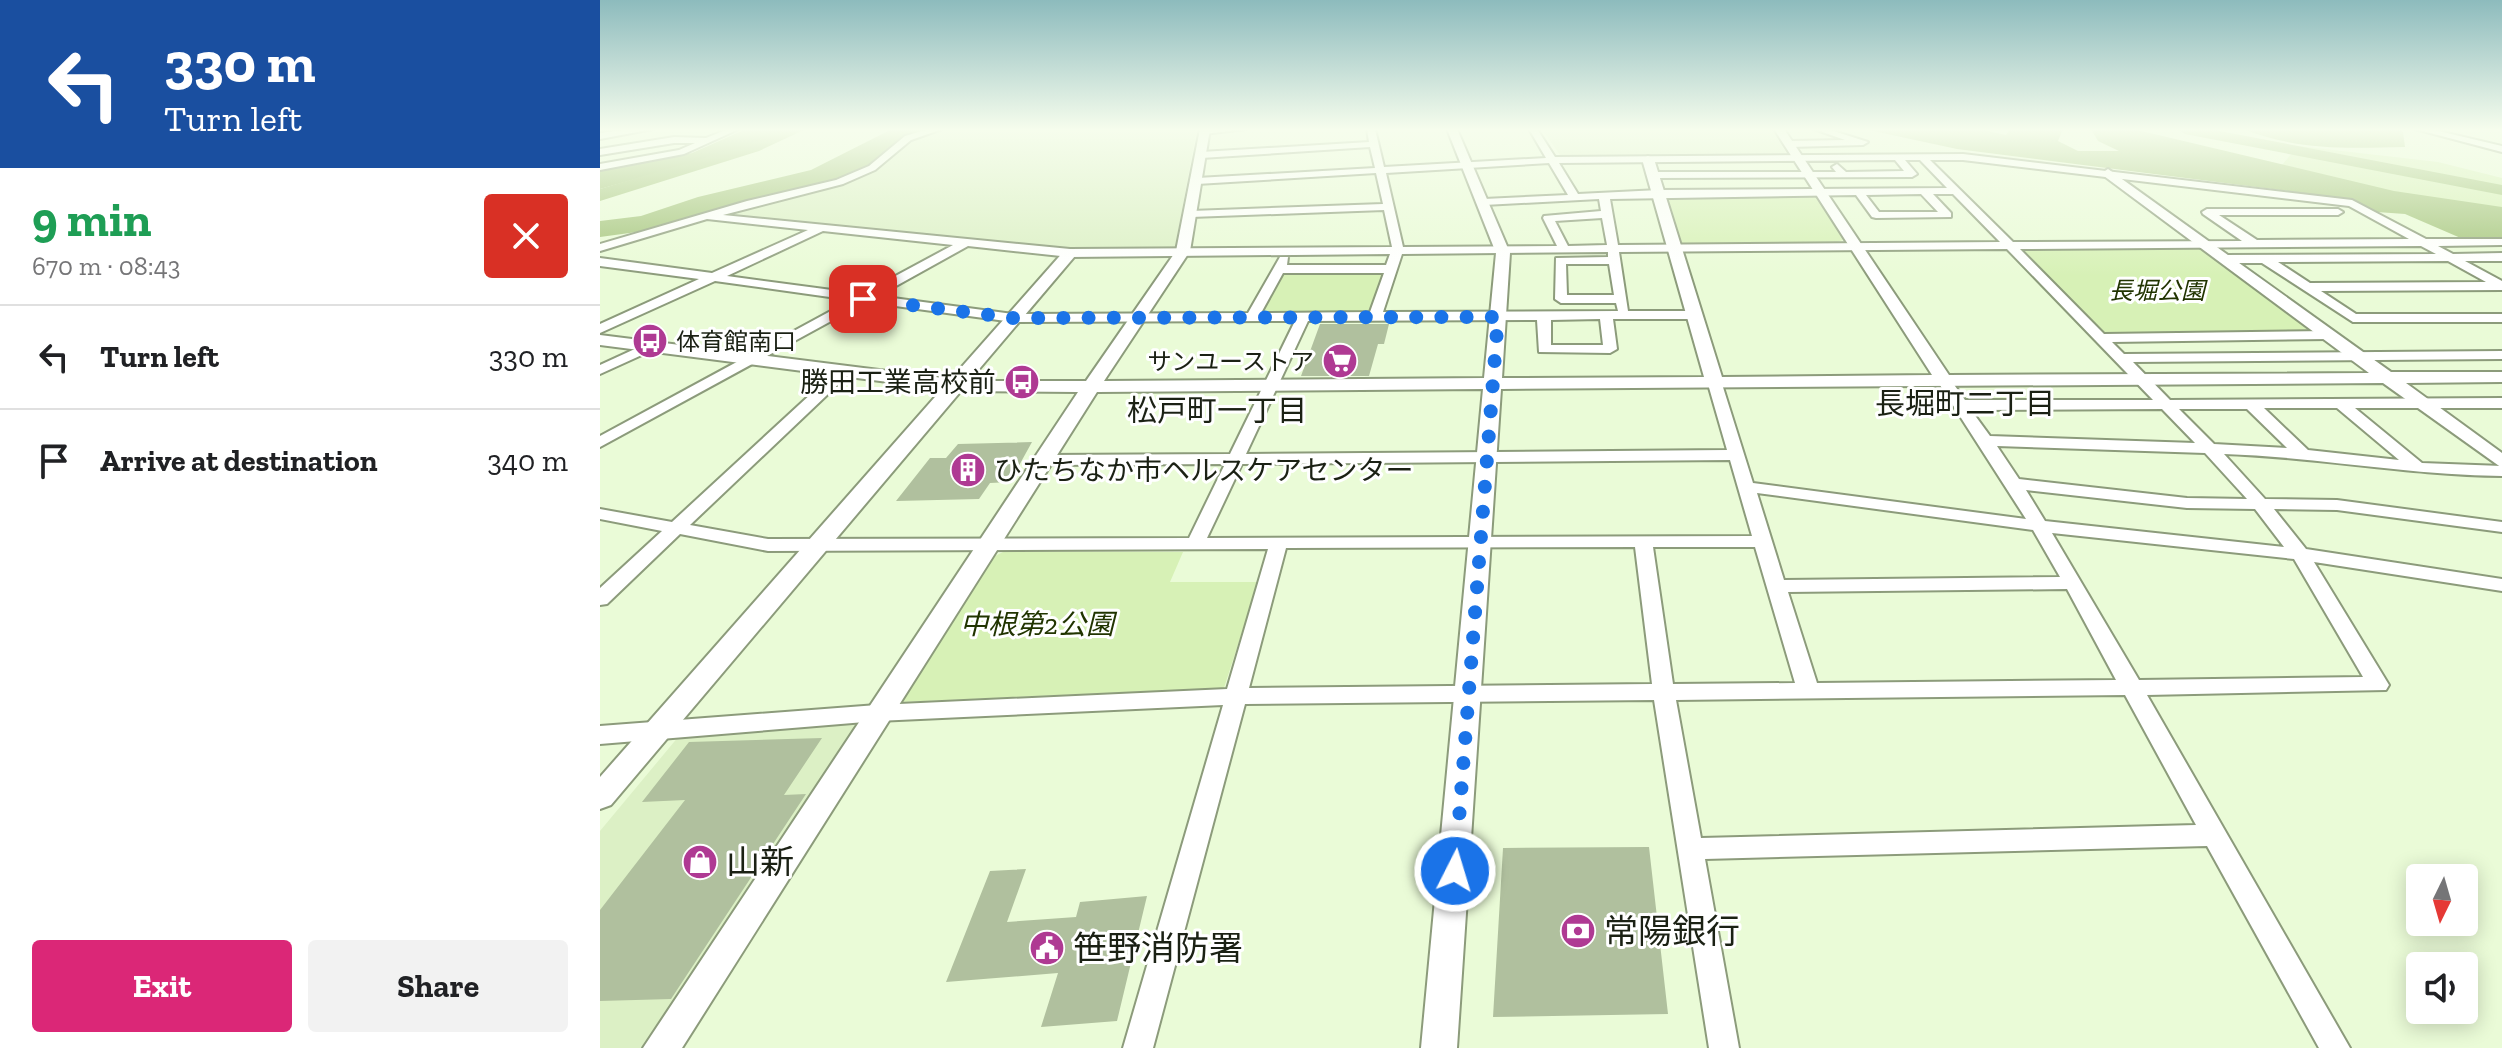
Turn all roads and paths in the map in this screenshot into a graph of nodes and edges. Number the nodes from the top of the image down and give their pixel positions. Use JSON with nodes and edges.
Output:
{"nodes":[{"id":1,"x":850,"y":178,"type":"edge"},
{"id":2,"x":1197,"y":178,"type":"edge"},
{"id":3,"x":1248,"y":178,"type":"edge"},
{"id":4,"x":1382,"y":178,"type":"edge"},
{"id":5,"x":1473,"y":178,"type":"edge"},
{"id":6,"x":1563,"y":178,"type":"edge"},
{"id":7,"x":1654,"y":178,"type":"edge"},
{"id":8,"x":1779,"y":178,"type":"edge"},
{"id":9,"x":1813,"y":178,"type":"edge"},
{"id":10,"x":1943,"y":178,"type":"edge"},
{"id":11,"x":2115,"y":178,"type":"edge"},
{"id":12,"x":2148,"y":178,"type":"edge"},
{"id":13,"x":1197,"y":181,"type":"junction"},
{"id":14,"x":1787,"y":191,"type":"junction"},
{"id":15,"x":1821,"y":191,"type":"junction"},
{"id":16,"x":1858,"y":191,"type":"junction"},
{"id":17,"x":1924,"y":191,"type":"junction"},
{"id":18,"x":1955,"y":191,"type":"junction"},
{"id":19,"x":1659,"y":193,"type":"junction"},
{"id":20,"x":1604,"y":195,"type":"junction"},
{"id":21,"x":1575,"y":197,"type":"junction"},
{"id":22,"x":1484,"y":202,"type":"junction"},
{"id":23,"x":1388,"y":207,"type":"junction"},
{"id":24,"x":2368,"y":212,"type":"junction"},
{"id":25,"x":1191,"y":214,"type":"junction"},
{"id":26,"x":1607,"y":214,"type":"junction"},
{"id":27,"x":705,"y":216,"type":"junction"},
{"id":28,"x":822,"y":228,"type":"junction"},
{"id":29,"x":2402,"y":230,"type":"junction"},
{"id":30,"x":2235,"y":231,"type":"junction"},
{"id":31,"x":2502,"y":242,"type":"edge"},
{"id":32,"x":965,"y":243,"type":"junction"},
{"id":33,"x":2203,"y":243,"type":"junction"},
{"id":34,"x":2253,"y":243,"type":"junction"},
{"id":35,"x":2424,"y":243,"type":"junction"},
{"id":36,"x":2007,"y":244,"type":"junction"},
{"id":37,"x":1856,"y":245,"type":"junction"},
{"id":38,"x":1675,"y":246,"type":"junction"},
{"id":39,"x":1563,"y":247,"type":"junction"},
{"id":40,"x":600,"y":248,"type":"edge"},
{"id":41,"x":1502,"y":248,"type":"junction"},
{"id":42,"x":1398,"y":249,"type":"junction"},
{"id":43,"x":1290,"y":250,"type":"junction"},
{"id":44,"x":1183,"y":251,"type":"junction"},
{"id":45,"x":1070,"y":253,"type":"junction"},
{"id":46,"x":1614,"y":254,"type":"junction"},
{"id":47,"x":2502,"y":257,"type":"edge"},
{"id":48,"x":2451,"y":258,"type":"junction"},
{"id":49,"x":2225,"y":259,"type":"junction"},
{"id":50,"x":2265,"y":259,"type":"junction"},
{"id":51,"x":600,"y":262,"type":"edge"},
{"id":52,"x":1279,"y":269,"type":"junction"},
{"id":53,"x":1392,"y":269,"type":"junction"},
{"id":54,"x":713,"y":278,"type":"junction"},
{"id":55,"x":2502,"y":286,"type":"edge"},
{"id":56,"x":2307,"y":287,"type":"junction"},
{"id":57,"x":863,"y":299,"type":"junction"},
{"id":58,"x":1621,"y":299,"type":"junction"},
{"id":59,"x":1624,"y":315,"type":"junction"},
{"id":60,"x":1695,"y":315,"type":"junction"},
{"id":61,"x":1544,"y":316,"type":"junction"},
{"id":62,"x":1606,"y":316,"type":"junction"},
{"id":63,"x":1252,"y":317,"type":"junction"},
{"id":64,"x":1303,"y":317,"type":"junction"},
{"id":65,"x":1375,"y":317,"type":"junction"},
{"id":66,"x":1498,"y":317,"type":"junction"},
{"id":67,"x":1013,"y":318,"type":"junction"},
{"id":68,"x":1139,"y":318,"type":"junction"},
{"id":69,"x":2502,"y":318,"type":"edge"},
{"id":70,"x":600,"y":329,"type":"edge"},
{"id":71,"x":2329,"y":335,"type":"junction"},
{"id":72,"x":2099,"y":338,"type":"junction"},
{"id":73,"x":600,"y":340,"type":"edge"},
{"id":74,"x":650,"y":346,"type":"junction"},
{"id":75,"x":2357,"y":355,"type":"junction"},
{"id":76,"x":2502,"y":355,"type":"edge"},
{"id":77,"x":2118,"y":358,"type":"junction"},
{"id":78,"x":750,"y":360,"type":"junction"},
{"id":79,"x":600,"y":370,"type":"edge"},
{"id":80,"x":842,"y":373,"type":"junction"},
{"id":81,"x":2502,"y":377,"type":"edge"},
{"id":82,"x":2388,"y":378,"type":"junction"},
{"id":83,"x":2139,"y":380,"type":"junction"},
{"id":84,"x":1945,"y":382,"type":"junction"},
{"id":85,"x":1715,"y":384,"type":"junction"},
{"id":86,"x":954,"y":385,"type":"junction"},
{"id":87,"x":1492,"y":386,"type":"junction"},
{"id":88,"x":1268,"y":387,"type":"junction"},
{"id":89,"x":1090,"y":388,"type":"junction"},
{"id":90,"x":2250,"y":403,"type":"junction"},
{"id":91,"x":2340,"y":403,"type":"junction"},
{"id":92,"x":2423,"y":403,"type":"junction"},
{"id":93,"x":2501,"y":403,"type":"edge"},
{"id":94,"x":2164,"y":404,"type":"junction"},
{"id":95,"x":1963,"y":405,"type":"junction"},
{"id":96,"x":1986,"y":441,"type":"junction"},
{"id":97,"x":600,"y":442,"type":"edge"},
{"id":98,"x":2212,"y":449,"type":"junction"},
{"id":99,"x":1736,"y":455,"type":"junction"},
{"id":100,"x":1488,"y":456,"type":"junction"},
{"id":101,"x":2305,"y":456,"type":"junction"},
{"id":102,"x":1236,"y":459,"type":"junction"},
{"id":103,"x":1045,"y":460,"type":"junction"},
{"id":104,"x":2502,"y":462,"type":"edge"},
{"id":105,"x":2418,"y":468,"type":"junction"},
{"id":106,"x":2502,"y":471,"type":"edge"},
{"id":107,"x":2014,"y":483,"type":"junction"},
{"id":108,"x":1748,"y":487,"type":"junction"},
{"id":109,"x":2259,"y":503,"type":"junction"},
{"id":110,"x":600,"y":514,"type":"edge"},
{"id":111,"x":2040,"y":526,"type":"junction"},
{"id":112,"x":2502,"y":527,"type":"edge"},
{"id":113,"x":675,"y":529,"type":"junction"},
{"id":114,"x":1480,"y":541,"type":"junction"},
{"id":115,"x":1643,"y":541,"type":"junction"},
{"id":116,"x":1761,"y":541,"type":"junction"},
{"id":117,"x":1279,"y":542,"type":"junction"},
{"id":118,"x":1195,"y":544,"type":"junction"},
{"id":119,"x":817,"y":546,"type":"junction"},
{"id":120,"x":988,"y":546,"type":"junction"},
{"id":121,"x":2300,"y":554,"type":"junction"},
{"id":122,"x":2073,"y":583,"type":"junction"},
{"id":123,"x":2502,"y":585,"type":"edge"},
{"id":124,"x":1776,"y":586,"type":"junction"},
{"id":125,"x":600,"y":599,"type":"edge"},
{"id":126,"x":2133,"y":688,"type":"junction"},
{"id":127,"x":1808,"y":690,"type":"junction"},
{"id":128,"x":1470,"y":694,"type":"junction"},
{"id":129,"x":1664,"y":695,"type":"junction"},
{"id":130,"x":1236,"y":696,"type":"junction"},
{"id":131,"x":877,"y":713,"type":"junction"},
{"id":132,"x":657,"y":731,"type":"junction"},
{"id":133,"x":600,"y":735,"type":"edge"},
{"id":134,"x":600,"y":797,"type":"edge"},
{"id":135,"x":2214,"y":835,"type":"junction"},
{"id":136,"x":1691,"y":849,"type":"junction"},
{"id":137,"x":661,"y":1048,"type":"edge"},
{"id":138,"x":1138,"y":1048,"type":"edge"},
{"id":139,"x":1439,"y":1048,"type":"edge"},
{"id":140,"x":1724,"y":1048,"type":"edge"},
{"id":141,"x":2335,"y":1048,"type":"edge"}],
"edges":[{"from":1,"to":27,"type":"street"},
{"from":2,"to":13,"type":"street"},
{"from":3,"to":13,"type":"street"},
{"from":4,"to":23,"type":"street"},
{"from":5,"to":22,"type":"street"},
{"from":6,"to":21,"type":"street"},
{"from":7,"to":19,"type":"street"},
{"from":8,"to":14,"type":"street"},
{"from":9,"to":15,"type":"street"},
{"from":10,"to":18,"type":"street"},
{"from":11,"to":33,"type":"street"},
{"from":12,"to":24,"type":"street"},
{"from":13,"to":25,"type":"street"},
{"from":14,"to":15,"type":"street"},
{"from":14,"to":19,"type":"street"},
{"from":15,"to":16,"type":"street"},
{"from":15,"to":37,"type":"street"},
{"from":16,"to":17,"type":"street"},
{"from":16,"to":17,"type":"street"},
{"from":17,"to":18,"type":"street"},
{"from":18,"to":36,"type":"street"},
{"from":19,"to":20,"type":"street"},
{"from":19,"to":38,"type":"street"},
{"from":20,"to":21,"type":"street"},
{"from":20,"to":26,"type":"street"},
{"from":21,"to":22,"type":"street"},
{"from":22,"to":41,"type":"street"},
{"from":23,"to":25,"type":"street"},
{"from":23,"to":42,"type":"street"},
{"from":24,"to":29,"type":"street"},
{"from":24,"to":30,"type":"street"},
{"from":25,"to":44,"type":"street"},
{"from":26,"to":39,"type":"street"},
{"from":26,"to":46,"type":"street"},
{"from":27,"to":28,"type":"street"},
{"from":27,"to":40,"type":"street"},
{"from":28,"to":32,"type":"street"},
{"from":28,"to":54,"type":"street"},
{"from":29,"to":30,"type":"street"},
{"from":29,"to":35,"type":"street"},
{"from":30,"to":34,"type":"street"},
{"from":31,"to":35,"type":"street"},
{"from":32,"to":45,"type":"street"},
{"from":32,"to":57,"type":"street"},
{"from":33,"to":34,"type":"street"},
{"from":33,"to":36,"type":"street"},
{"from":33,"to":49,"type":"street"},
{"from":34,"to":35,"type":"street"},
{"from":35,"to":48,"type":"street"},
{"from":36,"to":37,"type":"street"},
{"from":36,"to":72,"type":"street"},
{"from":37,"to":38,"type":"street"},
{"from":37,"to":84,"type":"street"},
{"from":38,"to":46,"type":"street"},
{"from":38,"to":60,"type":"street"},
{"from":39,"to":41,"type":"street"},
{"from":39,"to":46,"type":"street"},
{"from":41,"to":42,"type":"street"},
{"from":41,"to":66,"type":"street"},
{"from":42,"to":43,"type":"street"},
{"from":42,"to":53,"type":"street"},
{"from":43,"to":44,"type":"street"},
{"from":43,"to":52,"type":"street"},
{"from":44,"to":45,"type":"street"},
{"from":44,"to":68,"type":"street"},
{"from":45,"to":67,"type":"street"},
{"from":46,"to":58,"type":"street"},
{"from":46,"to":58,"type":"street"},
{"from":47,"to":48,"type":"street"},
{"from":48,"to":50,"type":"street"},
{"from":48,"to":55,"type":"street"},
{"from":49,"to":50,"type":"street"},
{"from":49,"to":71,"type":"street"},
{"from":50,"to":56,"type":"street"},
{"from":51,"to":54,"type":"street"},
{"from":52,"to":53,"type":"street"},
{"from":52,"to":63,"type":"street"},
{"from":53,"to":65,"type":"street"},
{"from":54,"to":57,"type":"street"},
{"from":54,"to":70,"type":"street"},
{"from":55,"to":56,"type":"street"},
{"from":56,"to":69,"type":"street"},
{"from":57,"to":67,"type":"street"},
{"from":57,"to":78,"type":"street"},
{"from":58,"to":59,"type":"street"},
{"from":59,"to":60,"type":"street"},
{"from":59,"to":62,"type":"street"},
{"from":60,"to":85,"type":"street"},
{"from":61,"to":62,"type":"street"},
{"from":61,"to":62,"type":"street"},
{"from":61,"to":66,"type":"street"},
{"from":63,"to":64,"type":"street"},
{"from":63,"to":68,"type":"street"},
{"from":64,"to":65,"type":"street"},
{"from":64,"to":88,"type":"street"},
{"from":65,"to":66,"type":"street"},
{"from":66,"to":87,"type":"street"},
{"from":67,"to":68,"type":"street"},
{"from":67,"to":86,"type":"street"},
{"from":68,"to":89,"type":"street"},
{"from":71,"to":72,"type":"street"},
{"from":71,"to":75,"type":"street"},
{"from":72,"to":77,"type":"street"},
{"from":73,"to":74,"type":"street"},
{"from":74,"to":78,"type":"street"},
{"from":74,"to":79,"type":"street"},
{"from":75,"to":76,"type":"street"},
{"from":75,"to":77,"type":"street"},
{"from":75,"to":82,"type":"street"},
{"from":77,"to":83,"type":"street"},
{"from":78,"to":80,"type":"street"},
{"from":78,"to":97,"type":"street"},
{"from":80,"to":86,"type":"street"},
{"from":80,"to":113,"type":"street"},
{"from":81,"to":82,"type":"street"},
{"from":82,"to":83,"type":"street"},
{"from":82,"to":92,"type":"street"},
{"from":83,"to":84,"type":"street"},
{"from":83,"to":94,"type":"street"},
{"from":84,"to":85,"type":"street"},
{"from":84,"to":95,"type":"street"},
{"from":85,"to":87,"type":"street"},
{"from":85,"to":99,"type":"street"},
{"from":86,"to":89,"type":"street"},
{"from":86,"to":119,"type":"street"},
{"from":87,"to":88,"type":"street"},
{"from":87,"to":100,"type":"street"},
{"from":88,"to":89,"type":"street"},
{"from":88,"to":102,"type":"street"},
{"from":89,"to":103,"type":"street"},
{"from":90,"to":91,"type":"street"},
{"from":90,"to":94,"type":"street"},
{"from":90,"to":101,"type":"street"},
{"from":91,"to":92,"type":"street"},
{"from":91,"to":105,"type":"street"},
{"from":92,"to":93,"type":"street"},
{"from":92,"to":104,"type":"street"},
{"from":94,"to":95,"type":"street"},
{"from":94,"to":98,"type":"street"},
{"from":95,"to":96,"type":"street"},
{"from":96,"to":98,"type":"street"},
{"from":96,"to":107,"type":"street"},
{"from":98,"to":101,"type":"street"},
{"from":98,"to":109,"type":"street"},
{"from":99,"to":100,"type":"street"},
{"from":99,"to":108,"type":"street"},
{"from":100,"to":102,"type":"street"},
{"from":100,"to":114,"type":"street"},
{"from":101,"to":105,"type":"street"},
{"from":102,"to":103,"type":"street"},
{"from":102,"to":118,"type":"street"},
{"from":103,"to":120,"type":"street"},
{"from":105,"to":106,"type":"street"},
{"from":107,"to":109,"type":"street"},
{"from":107,"to":111,"type":"street"},
{"from":108,"to":111,"type":"street"},
{"from":108,"to":116,"type":"street"},
{"from":109,"to":112,"type":"street"},
{"from":109,"to":121,"type":"street"},
{"from":110,"to":113,"type":"street"},
{"from":111,"to":121,"type":"street"},
{"from":111,"to":122,"type":"street"},
{"from":113,"to":119,"type":"street"},
{"from":113,"to":125,"type":"street"},
{"from":114,"to":115,"type":"street"},
{"from":114,"to":117,"type":"street"},
{"from":114,"to":128,"type":"street"},
{"from":115,"to":116,"type":"street"},
{"from":115,"to":129,"type":"street"},
{"from":116,"to":124,"type":"street"},
{"from":117,"to":118,"type":"street"},
{"from":117,"to":130,"type":"street"},
{"from":118,"to":120,"type":"street"},
{"from":119,"to":120,"type":"street"},
{"from":119,"to":132,"type":"street"},
{"from":120,"to":131,"type":"street"},
{"from":121,"to":123,"type":"street"},
{"from":121,"to":126,"type":"street"},
{"from":122,"to":124,"type":"street"},
{"from":122,"to":126,"type":"street"},
{"from":124,"to":127,"type":"street"},
{"from":126,"to":127,"type":"street"},
{"from":126,"to":135,"type":"street"},
{"from":127,"to":129,"type":"street"},
{"from":128,"to":129,"type":"street"},
{"from":128,"to":130,"type":"street"},
{"from":128,"to":139,"type":"street"},
{"from":129,"to":136,"type":"street"},
{"from":130,"to":131,"type":"street"},
{"from":130,"to":138,"type":"street"},
{"from":131,"to":132,"type":"street"},
{"from":131,"to":137,"type":"street"},
{"from":132,"to":133,"type":"street"},
{"from":132,"to":134,"type":"street"},
{"from":135,"to":136,"type":"street"},
{"from":135,"to":141,"type":"street"},
{"from":136,"to":140,"type":"street"}]}
